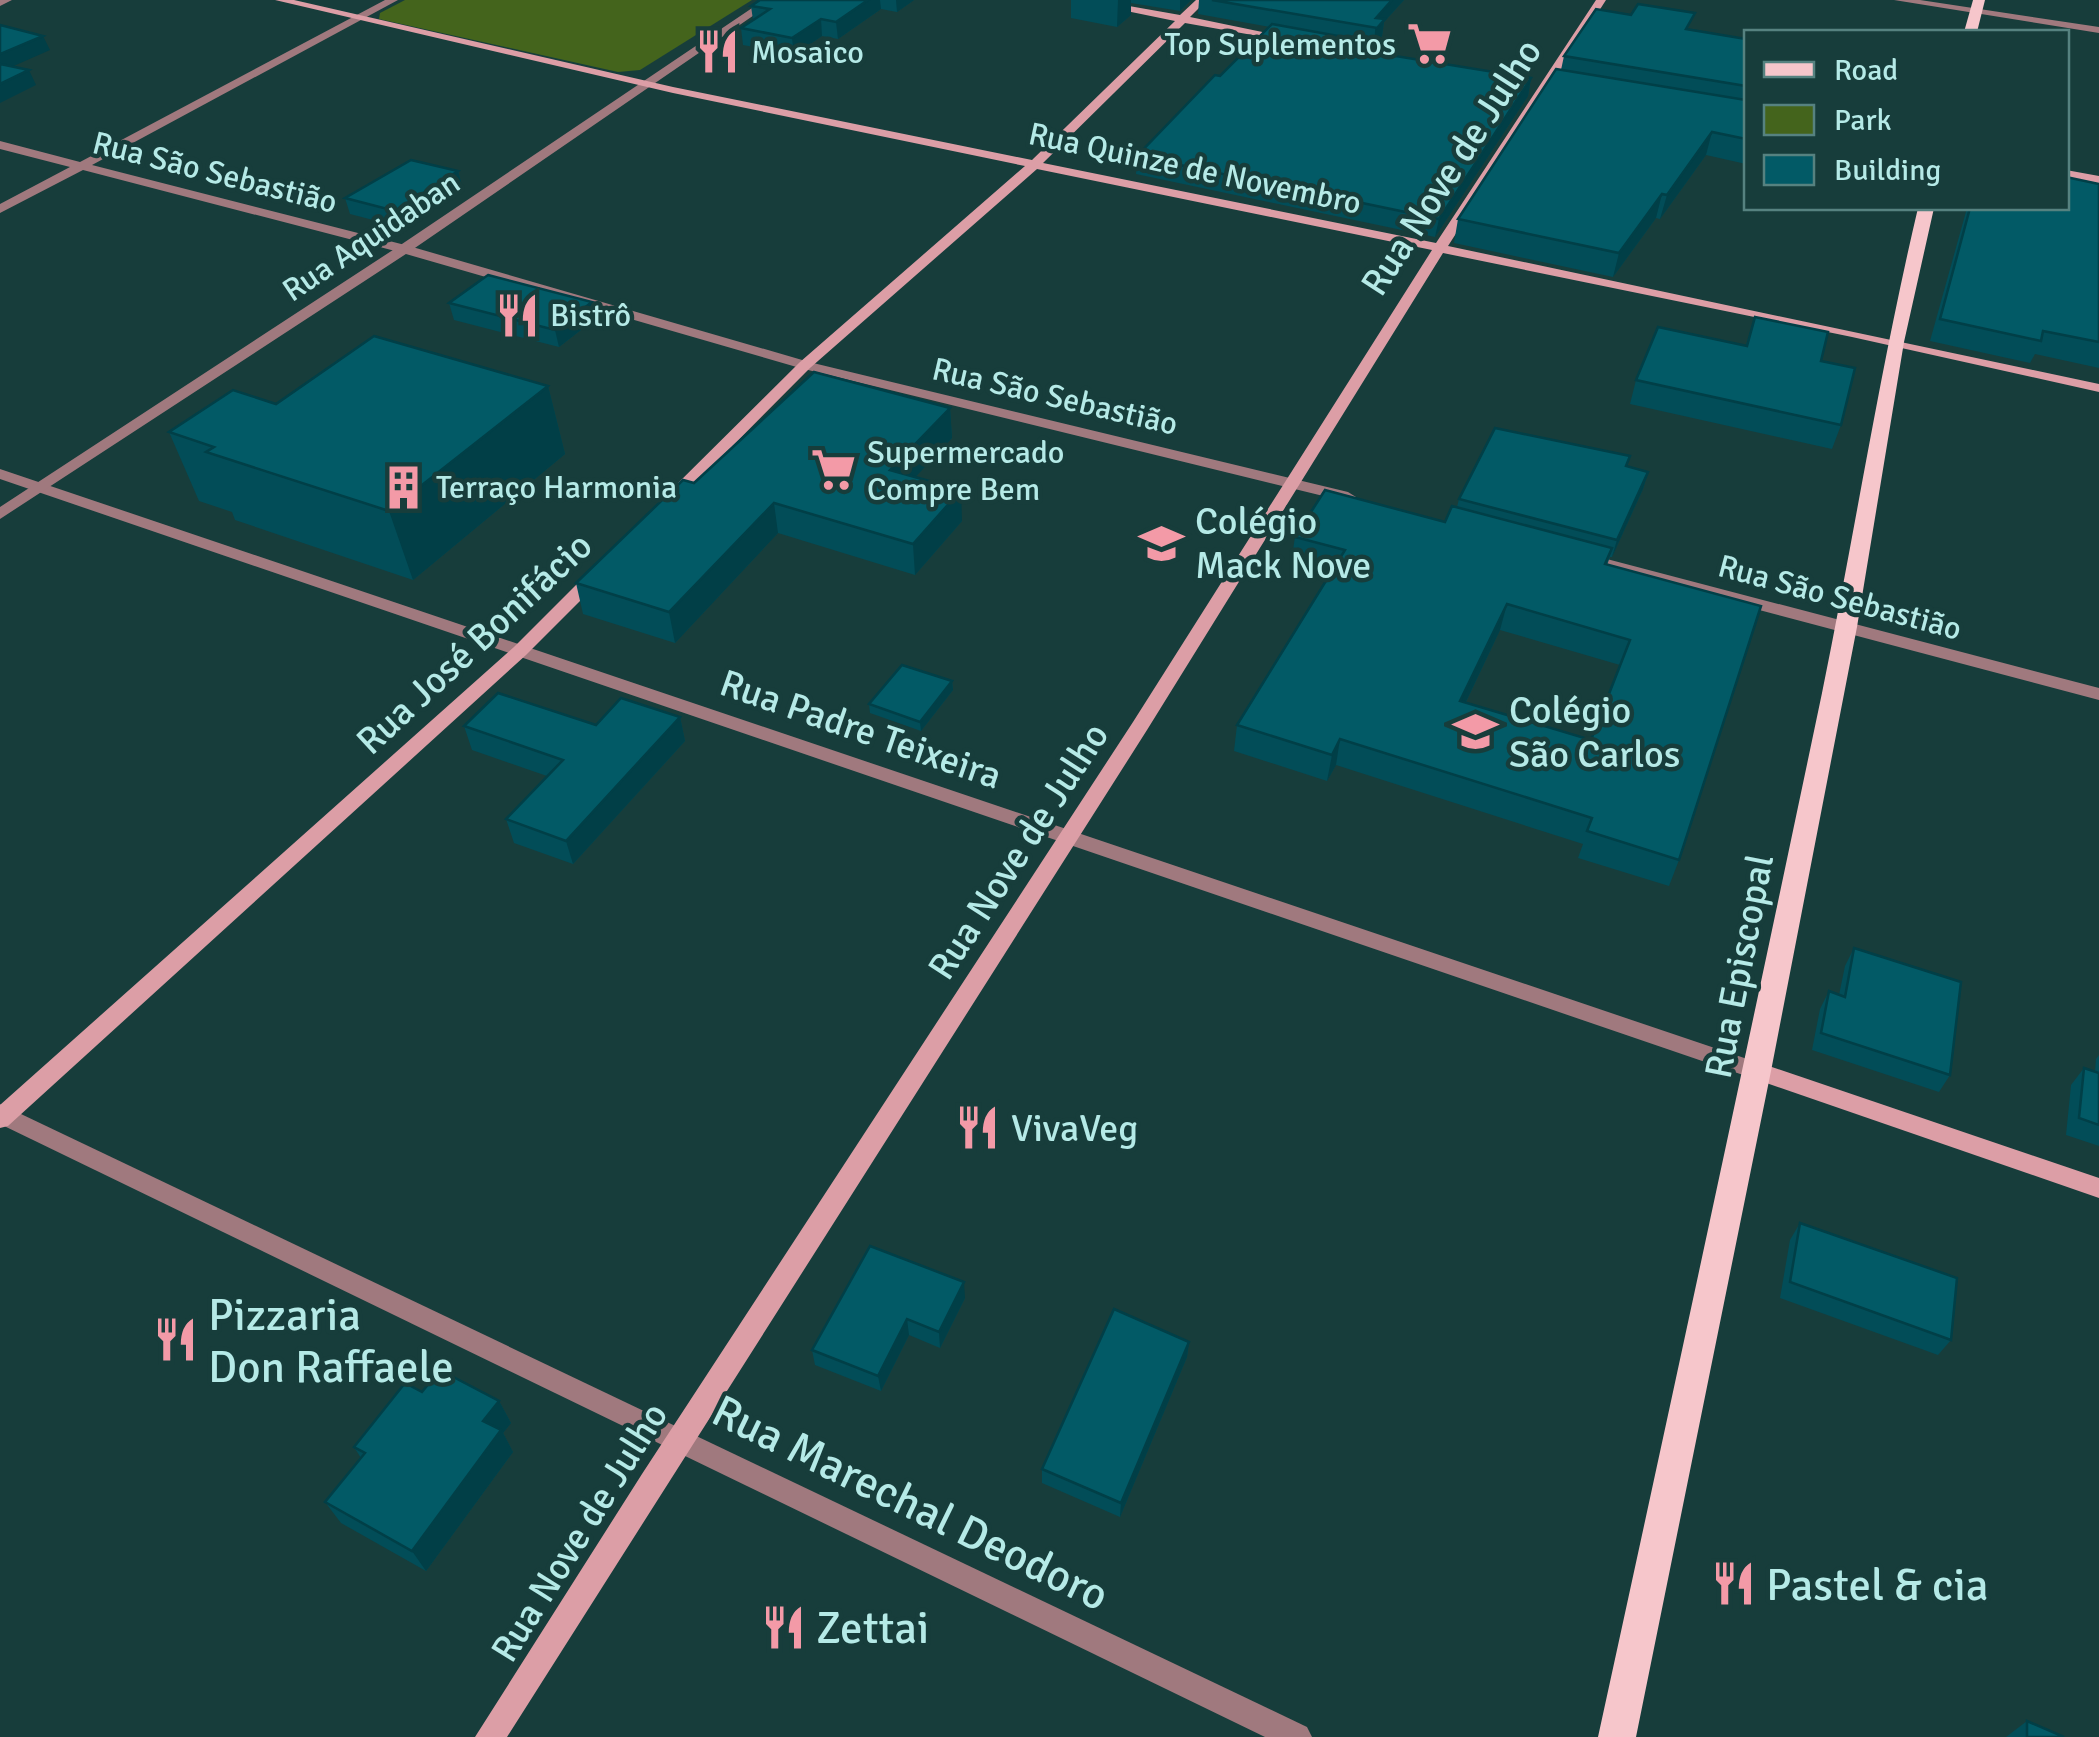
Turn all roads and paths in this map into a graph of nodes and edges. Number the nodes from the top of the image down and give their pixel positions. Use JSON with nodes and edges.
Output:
{"nodes":[{"id":1,"x":7,"y":0,"type":"edge"},
{"id":2,"x":280,"y":0,"type":"edge"},
{"id":3,"x":393,"y":0,"type":"edge"},
{"id":4,"x":771,"y":0,"type":"edge"},
{"id":5,"x":1078,"y":0,"type":"edge"},
{"id":6,"x":1202,"y":0,"type":"edge"},
{"id":7,"x":1601,"y":0,"type":"edge"},
{"id":8,"x":1899,"y":0,"type":"edge"},
{"id":9,"x":0,"y":3,"type":"edge"},
{"id":10,"x":1978,"y":6,"type":"edge"},
{"id":11,"x":361,"y":17,"type":"junction"},
{"id":12,"x":1183,"y":19,"type":"junction"},
{"id":13,"x":1971,"y":30,"type":"edge"},
{"id":14,"x":2099,"y":30,"type":"edge"},
{"id":15,"x":1303,"y":41,"type":"edge"},
{"id":16,"x":644,"y":83,"type":"junction"},
{"id":17,"x":0,"y":145,"type":"edge"},
{"id":18,"x":1035,"y":164,"type":"junction"},
{"id":19,"x":82,"y":166,"type":"junction"},
{"id":20,"x":2069,"y":175,"type":"edge"},
{"id":21,"x":2099,"y":180,"type":"edge"},
{"id":22,"x":0,"y":209,"type":"edge"},
{"id":23,"x":1926,"y":210,"type":"edge"},
{"id":24,"x":1439,"y":246,"type":"junction"},
{"id":25,"x":404,"y":249,"type":"junction"},
{"id":26,"x":1895,"y":342,"type":"junction"},
{"id":27,"x":804,"y":365,"type":"junction"},
{"id":28,"x":2099,"y":388,"type":"edge"},
{"id":29,"x":0,"y":474,"type":"edge"},
{"id":30,"x":1294,"y":483,"type":"junction"},
{"id":31,"x":40,"y":487,"type":"junction"},
{"id":32,"x":1372,"y":503,"type":"edge"},
{"id":33,"x":0,"y":514,"type":"edge"},
{"id":34,"x":656,"y":514,"type":"edge"},
{"id":35,"x":1564,"y":553,"type":"edge"},
{"id":36,"x":601,"y":569,"type":"edge"},
{"id":37,"x":1846,"y":627,"type":"junction"},
{"id":38,"x":520,"y":650,"type":"junction"},
{"id":39,"x":2099,"y":694,"type":"edge"},
{"id":40,"x":1070,"y":836,"type":"junction"},
{"id":41,"x":1757,"y":1070,"type":"junction"},
{"id":42,"x":2,"y":1116,"type":"edge"},
{"id":43,"x":2099,"y":1188,"type":"edge"},
{"id":44,"x":680,"y":1437,"type":"junction"},
{"id":45,"x":490,"y":1737,"type":"edge"},
{"id":46,"x":1298,"y":1737,"type":"edge"},
{"id":47,"x":1617,"y":1737,"type":"edge"}],
"edges":[{"from":1,"to":9,"type":"street"},
{"from":2,"to":11,"type":"main road","name":"Rua Quinze de Novembro"},
{"from":3,"to":11,"type":"street"},
{"from":4,"to":16,"type":"street","name":"Rua Aquidaban"},
{"from":5,"to":12,"type":"main road"},
{"from":6,"to":12,"type":"main road"},
{"from":7,"to":24,"type":"main road","name":"Rua Nove de Julho"},
{"from":8,"to":10,"type":"street"},
{"from":10,"to":13,"type":"main road"},
{"from":10,"to":14,"type":"street"},
{"from":11,"to":16,"type":"main road","name":"Rua Quinze de Novembro"},
{"from":11,"to":19,"type":"street"},
{"from":12,"to":15,"type":"main road"},
{"from":12,"to":18,"type":"main road"},
{"from":16,"to":18,"type":"main road","name":"Rua Quinze de Novembro"},
{"from":16,"to":25,"type":"street","name":"Rua Aquidaban"},
{"from":17,"to":19,"type":"street","name":"Rua São Sebastião"},
{"from":18,"to":24,"type":"main road","name":"Rua Quinze de Novembro"},
{"from":18,"to":27,"type":"main road"},
{"from":19,"to":22,"type":"street"},
{"from":19,"to":25,"type":"street","name":"Rua São Sebastião"},
{"from":20,"to":21,"type":"main road"},
{"from":23,"to":26,"type":"main road","name":"Rua Episcopal"},
{"from":24,"to":26,"type":"main road","name":"Rua Quinze de Novembro"},
{"from":24,"to":30,"type":"main road","name":"Rua Nove de Julho"},
{"from":25,"to":27,"type":"street","name":"Rua São Sebastião"},
{"from":25,"to":31,"type":"street","name":"Rua Aquidaban"},
{"from":26,"to":28,"type":"main road","name":"Rua Quinze de Novembro"},
{"from":26,"to":37,"type":"main road","name":"Rua Episcopal"},
{"from":27,"to":30,"type":"street","name":"Rua São Sebastião"},
{"from":27,"to":34,"type":"main road"},
{"from":29,"to":31,"type":"street","name":"Rua Padre Teixeira"},
{"from":30,"to":32,"type":"street","name":"Rua São Sebastião"},
{"from":30,"to":40,"type":"main road","name":"Rua Nove de Julho"},
{"from":31,"to":33,"type":"street","name":"Rua Aquidaban"},
{"from":31,"to":38,"type":"street","name":"Rua Padre Teixeira"},
{"from":35,"to":37,"type":"street","name":"Rua São Sebastião"},
{"from":36,"to":38,"type":"main road","name":"Rua José Bonifácio"},
{"from":37,"to":39,"type":"street","name":"Rua São Sebastião"},
{"from":37,"to":41,"type":"main road","name":"Rua Episcopal"},
{"from":38,"to":40,"type":"street","name":"Rua Padre Teixeira"},
{"from":38,"to":42,"type":"main road","name":"Rua José Bonifácio"},
{"from":40,"to":41,"type":"street","name":"Rua Padre Teixeira"},
{"from":40,"to":44,"type":"main road","name":"Rua Nove de Julho"},
{"from":41,"to":43,"type":"main road"},
{"from":41,"to":47,"type":"main road","name":"Rua Episcopal"},
{"from":42,"to":44,"type":"street","name":"Rua Marechal Deodoro"},
{"from":44,"to":45,"type":"main road","name":"Rua Nove de Julho"},
{"from":44,"to":46,"type":"street","name":"Rua Marechal Deodoro"}]}
